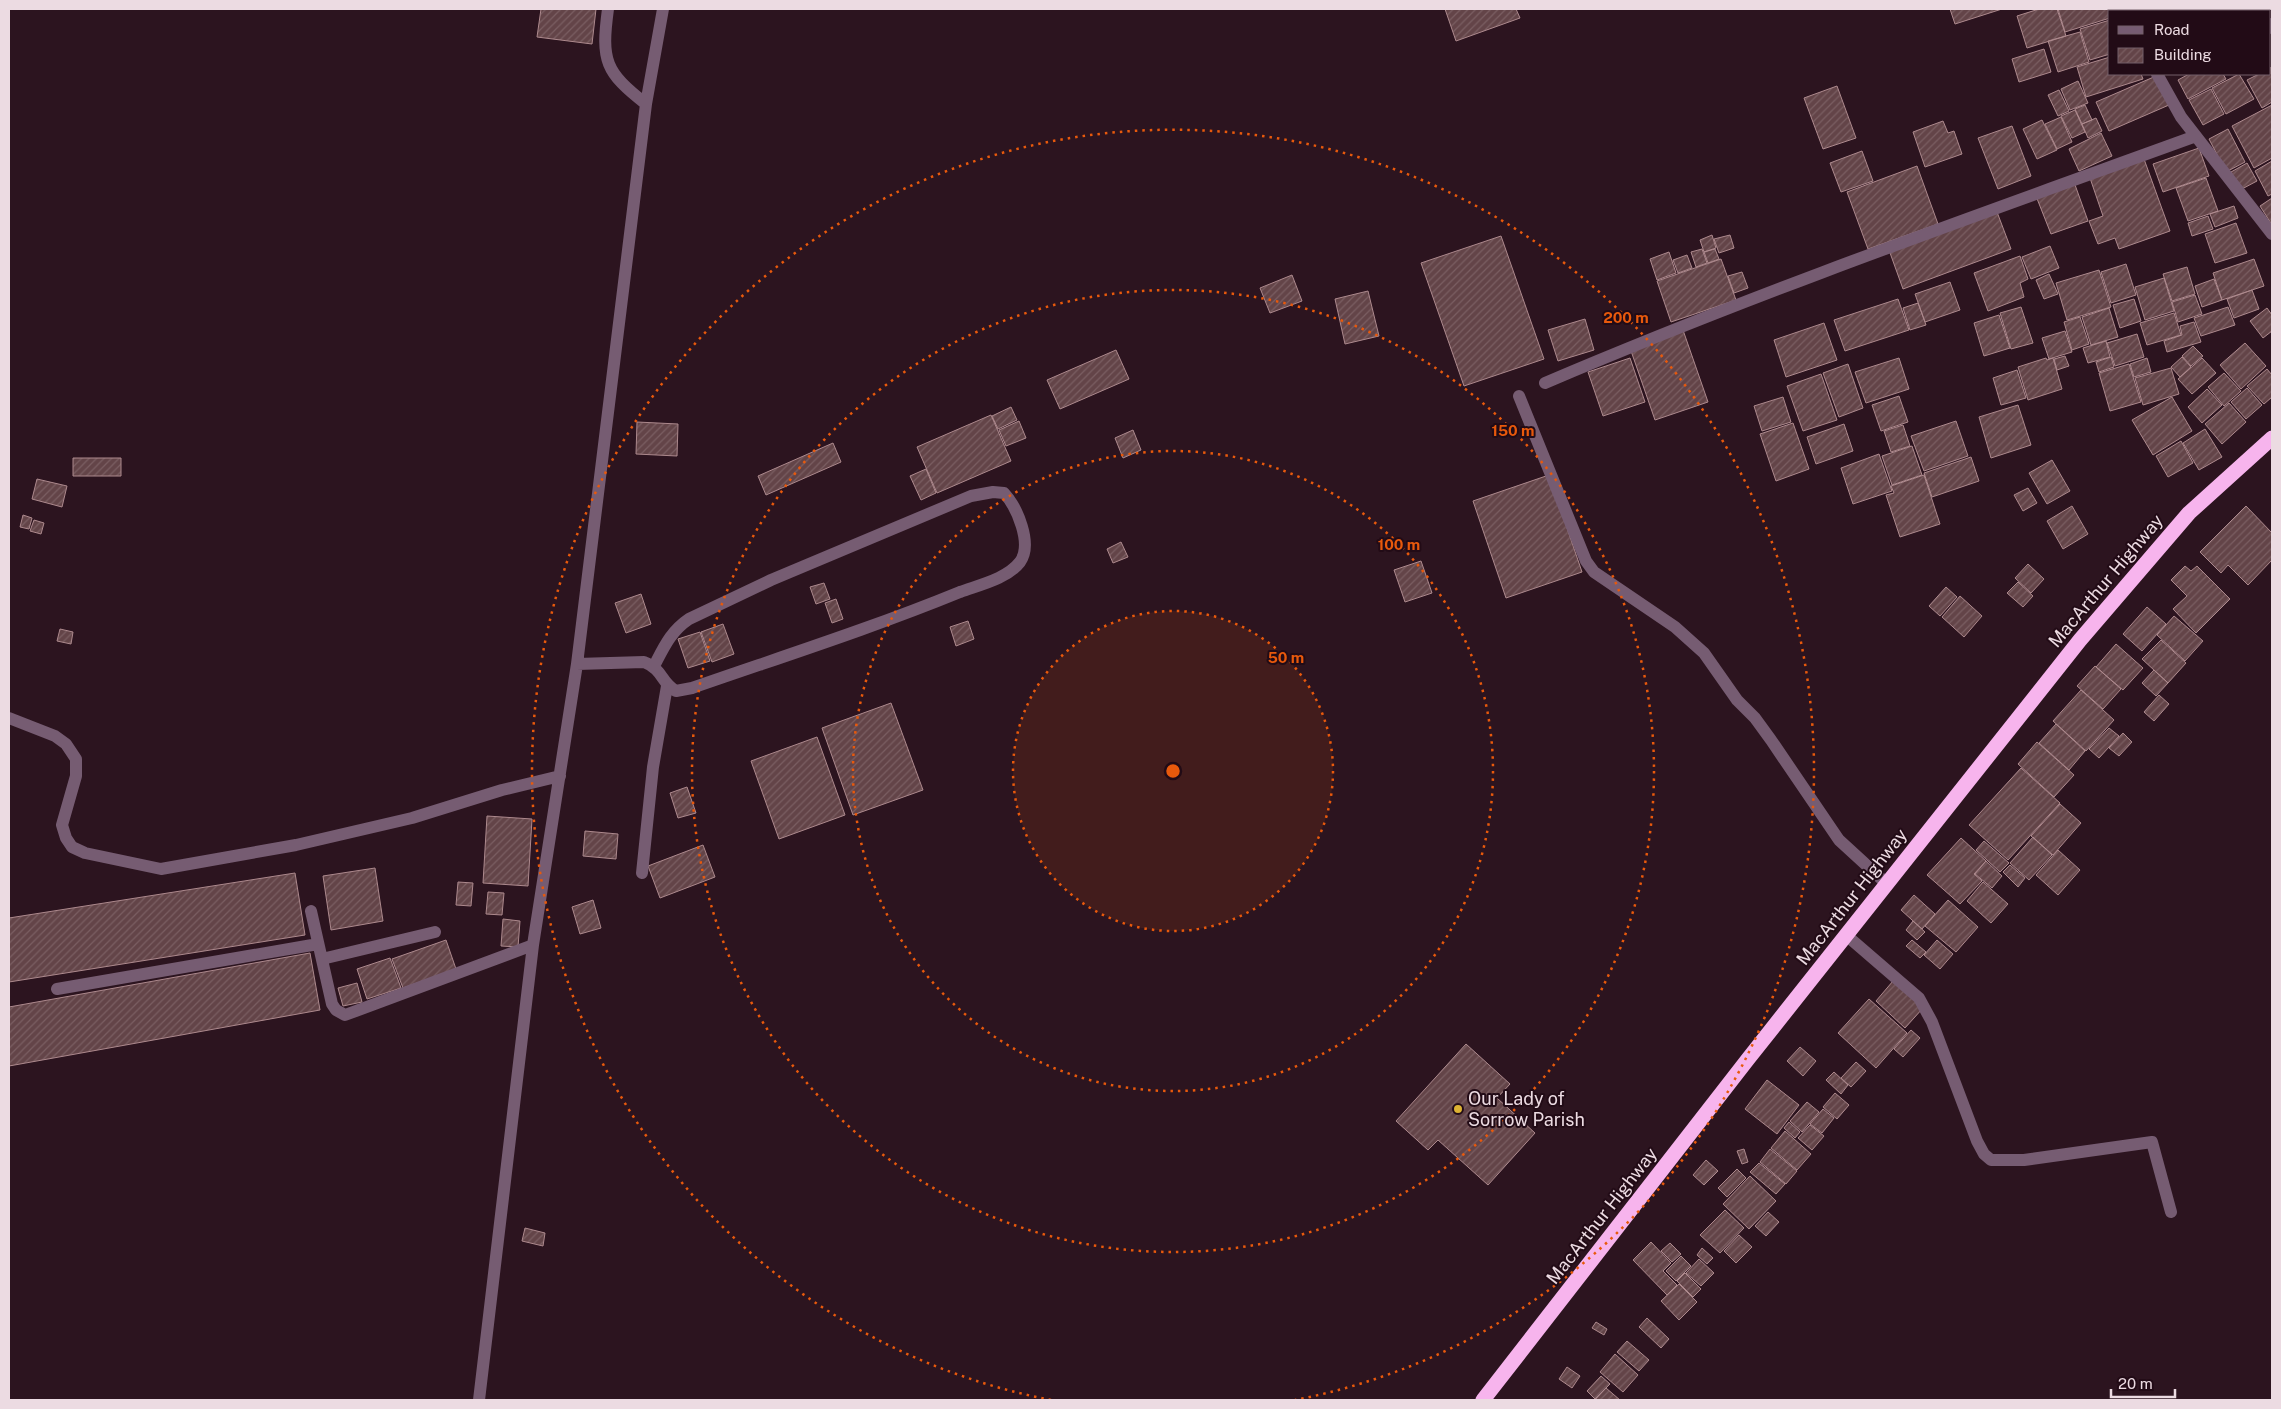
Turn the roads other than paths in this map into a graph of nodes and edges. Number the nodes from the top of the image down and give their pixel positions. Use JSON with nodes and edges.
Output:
{"nodes":[{"id":1,"x":608,"y":9,"type":"edge"},
{"id":2,"x":663,"y":9,"type":"edge"},
{"id":3,"x":2158,"y":75,"type":"edge"},
{"id":4,"x":646,"y":104,"type":"junction"},
{"id":5,"x":2196,"y":136,"type":"junction"},
{"id":6,"x":2272,"y":234,"type":"edge"},
{"id":7,"x":1545,"y":383,"type":"dead end"},
{"id":8,"x":1519,"y":396,"type":"dead end"},
{"id":9,"x":2272,"y":438,"type":"edge"},
{"id":10,"x":577,"y":664,"type":"junction"},
{"id":11,"x":654,"y":666,"type":"junction"},
{"id":12,"x":667,"y":686,"type":"junction"},
{"id":13,"x":9,"y":718,"type":"edge"},
{"id":14,"x":560,"y":776,"type":"junction"},
{"id":15,"x":642,"y":874,"type":"dead end"},
{"id":16,"x":1886,"y":884,"type":"junction"},
{"id":17,"x":311,"y":911,"type":"dead end"},
{"id":18,"x":435,"y":932,"type":"dead end"},
{"id":19,"x":1846,"y":935,"type":"junction"},
{"id":20,"x":318,"y":944,"type":"junction"},
{"id":21,"x":533,"y":944,"type":"junction"},
{"id":22,"x":322,"y":959,"type":"junction"},
{"id":23,"x":57,"y":989,"type":"dead end"},
{"id":24,"x":2171,"y":1212,"type":"dead end"},
{"id":25,"x":480,"y":1400,"type":"edge"},
{"id":26,"x":1484,"y":1400,"type":"edge"}],
"edges":[{"from":1,"to":4,"type":"street"},
{"from":2,"to":4,"type":"street"},
{"from":3,"to":5,"type":"street"},
{"from":4,"to":10,"type":"street"},
{"from":5,"to":6,"type":"street"},
{"from":5,"to":7,"type":"street"},
{"from":8,"to":16,"type":"street"},
{"from":9,"to":16,"type":"highway","name":"MacArthur Highway"},
{"from":10,"to":11,"type":"street"},
{"from":10,"to":14,"type":"street"},
{"from":11,"to":12,"type":"street"},
{"from":11,"to":12,"type":"street"},
{"from":12,"to":15,"type":"street"},
{"from":13,"to":14,"type":"street"},
{"from":14,"to":21,"type":"street"},
{"from":16,"to":19,"type":"highway","name":"MacArthur Highway"},
{"from":17,"to":20,"type":"street"},
{"from":18,"to":22,"type":"street"},
{"from":19,"to":24,"type":"street"},
{"from":19,"to":26,"type":"highway","name":"MacArthur Highway"},
{"from":20,"to":22,"type":"street"},
{"from":20,"to":23,"type":"street"},
{"from":21,"to":22,"type":"street"},
{"from":21,"to":25,"type":"street"}]}
